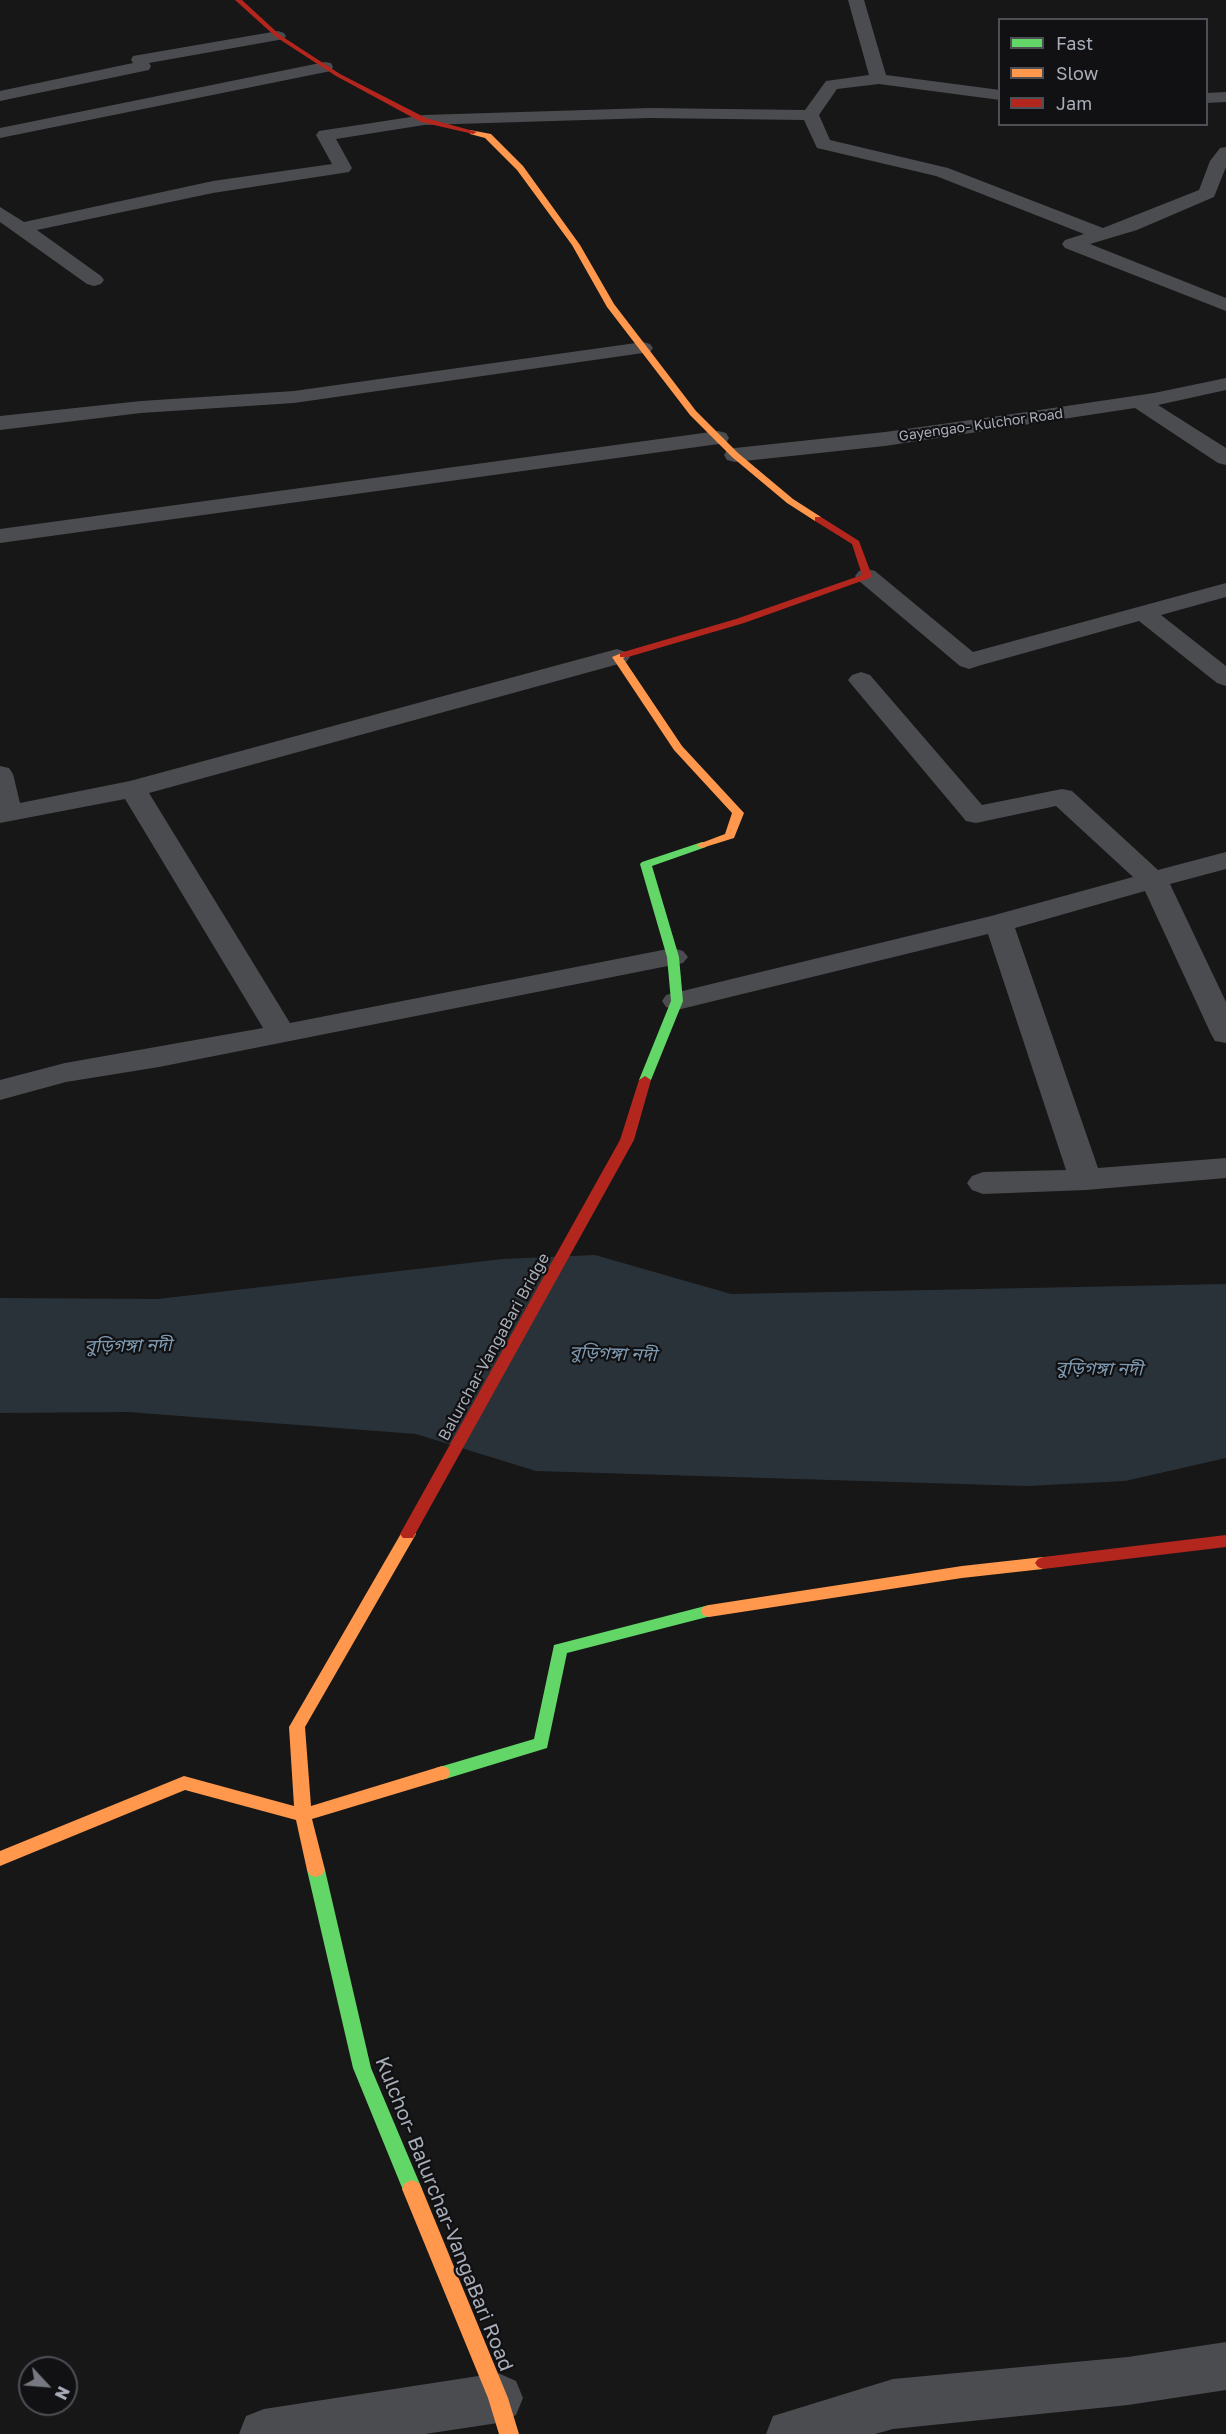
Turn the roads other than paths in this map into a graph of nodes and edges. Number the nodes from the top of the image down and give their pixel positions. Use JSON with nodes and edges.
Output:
{"nodes":[{"id":1,"x":238,"y":0,"type":"edge"},
{"id":2,"x":856,"y":0,"type":"edge"},
{"id":3,"x":278,"y":36,"type":"junction"},
{"id":4,"x":325,"y":67,"type":"junction"},
{"id":5,"x":879,"y":80,"type":"junction"},
{"id":6,"x":998,"y":95,"type":"edge"},
{"id":7,"x":0,"y":96,"type":"edge"},
{"id":8,"x":1226,"y":97,"type":"edge"},
{"id":9,"x":1208,"y":98,"type":"edge"},
{"id":10,"x":810,"y":115,"type":"junction"},
{"id":11,"x":424,"y":120,"type":"junction"},
{"id":12,"x":0,"y":133,"type":"edge"},
{"id":13,"x":1224,"y":158,"type":"edge"},
{"id":14,"x":0,"y":213,"type":"edge"},
{"id":15,"x":21,"y":228,"type":"junction"},
{"id":16,"x":1103,"y":235,"type":"junction"},
{"id":17,"x":94,"y":280,"type":"dead end"},
{"id":18,"x":1226,"y":305,"type":"edge"},
{"id":19,"x":643,"y":348,"type":"junction"},
{"id":20,"x":1226,"y":384,"type":"edge"},
{"id":21,"x":1138,"y":401,"type":"junction"},
{"id":22,"x":0,"y":423,"type":"edge"},
{"id":23,"x":718,"y":438,"type":"junction"},
{"id":24,"x":735,"y":455,"type":"junction"},
{"id":25,"x":1226,"y":458,"type":"edge"},
{"id":26,"x":0,"y":536,"type":"edge"},
{"id":27,"x":867,"y":576,"type":"junction"},
{"id":28,"x":1226,"y":590,"type":"edge"},
{"id":29,"x":1143,"y":612,"type":"junction"},
{"id":30,"x":616,"y":657,"type":"junction"},
{"id":31,"x":1226,"y":678,"type":"edge"},
{"id":32,"x":861,"y":680,"type":"dead end"},
{"id":33,"x":0,"y":774,"type":"edge"},
{"id":34,"x":133,"y":789,"type":"junction"},
{"id":35,"x":4,"y":814,"type":"edge"},
{"id":36,"x":1226,"y":860,"type":"edge"},
{"id":37,"x":1154,"y":881,"type":"junction"},
{"id":38,"x":999,"y":923,"type":"junction"},
{"id":39,"x":673,"y":957,"type":"junction"},
{"id":40,"x":676,"y":1001,"type":"junction"},
{"id":41,"x":282,"y":1034,"type":"junction"},
{"id":42,"x":1226,"y":1034,"type":"edge"},
{"id":43,"x":0,"y":1090,"type":"edge"},
{"id":44,"x":1226,"y":1168,"type":"edge"},
{"id":45,"x":1086,"y":1180,"type":"junction"},
{"id":46,"x":983,"y":1183,"type":"dead end"},
{"id":47,"x":1226,"y":1541,"type":"edge"},
{"id":48,"x":388,"y":1569,"type":"joint"},
{"id":49,"x":303,"y":1815,"type":"junction"},
{"id":50,"x":0,"y":1859,"type":"edge"},
{"id":51,"x":1226,"y":2366,"type":"edge"},
{"id":52,"x":503,"y":2416,"type":"edge"},
{"id":53,"x":264,"y":2434,"type":"edge"},
{"id":54,"x":791,"y":2434,"type":"edge"}],
"edges":[{"from":1,"to":3,"type":"street"},
{"from":2,"to":5,"type":"street"},
{"from":3,"to":4,"type":"street"},
{"from":3,"to":7,"type":"street"},
{"from":4,"to":11,"type":"street"},
{"from":4,"to":12,"type":"street"},
{"from":5,"to":6,"type":"street"},
{"from":5,"to":10,"type":"street"},
{"from":8,"to":9,"type":"street"},
{"from":10,"to":11,"type":"street"},
{"from":10,"to":16,"type":"street"},
{"from":11,"to":15,"type":"street"},
{"from":11,"to":19,"type":"street"},
{"from":13,"to":16,"type":"street"},
{"from":14,"to":15,"type":"street"},
{"from":15,"to":17,"type":"street"},
{"from":16,"to":18,"type":"street"},
{"from":19,"to":22,"type":"street"},
{"from":19,"to":23,"type":"street"},
{"from":20,"to":21,"type":"street","name":"Gayengao- Kulchor Road"},
{"from":21,"to":24,"type":"street","name":"Gayengao- Kulchor Road"},
{"from":21,"to":25,"type":"street"},
{"from":23,"to":24,"type":"street"},
{"from":23,"to":26,"type":"street"},
{"from":24,"to":27,"type":"street"},
{"from":27,"to":29,"type":"street"},
{"from":27,"to":30,"type":"street"},
{"from":28,"to":29,"type":"street"},
{"from":29,"to":31,"type":"street"},
{"from":30,"to":34,"type":"street"},
{"from":30,"to":39,"type":"street"},
{"from":32,"to":37,"type":"street"},
{"from":33,"to":35,"type":"street"},
{"from":34,"to":35,"type":"street"},
{"from":34,"to":41,"type":"street"},
{"from":36,"to":37,"type":"street"},
{"from":37,"to":38,"type":"street"},
{"from":37,"to":42,"type":"street"},
{"from":38,"to":40,"type":"street"},
{"from":38,"to":45,"type":"street"},
{"from":39,"to":40,"type":"street"},
{"from":39,"to":41,"type":"street"},
{"from":40,"to":48,"type":"street","name":"Balurchar-VangaBari Bridge"},
{"from":41,"to":43,"type":"street"},
{"from":44,"to":45,"type":"street"},
{"from":45,"to":46,"type":"street"},
{"from":47,"to":49,"type":"street"},
{"from":48,"to":49,"type":"street","name":"Kulchor- Balurchar-VangaBari Road"},
{"from":49,"to":50,"type":"street"},
{"from":49,"to":52,"type":"street","name":"Kulchor- Balurchar-VangaBari Road"},
{"from":51,"to":54,"type":"street"},
{"from":52,"to":53,"type":"street"}]}
